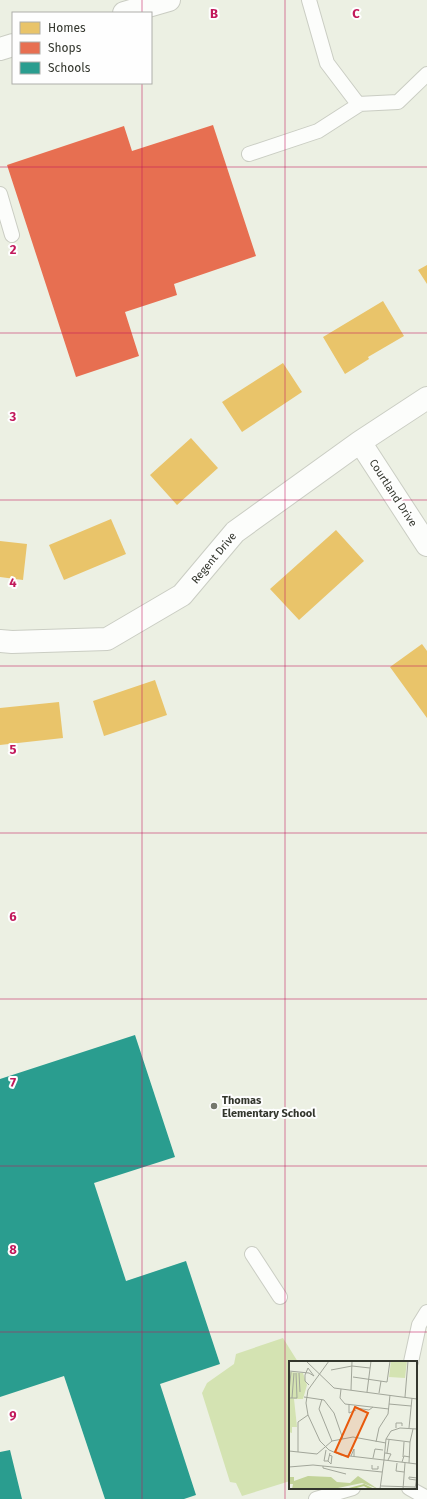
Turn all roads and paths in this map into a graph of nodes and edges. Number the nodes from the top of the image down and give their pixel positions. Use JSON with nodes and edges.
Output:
{"nodes":[{"id":1,"x":169,"y":0,"type":"edge"},
{"id":2,"x":309,"y":0,"type":"edge"},
{"id":3,"x":127,"y":12,"type":"edge"},
{"id":4,"x":12,"y":45,"type":"edge"},
{"id":5,"x":0,"y":49,"type":"edge"},
{"id":6,"x":427,"y":74,"type":"edge"},
{"id":7,"x":360,"y":104,"type":"junction"},
{"id":8,"x":249,"y":154,"type":"dead end"},
{"id":9,"x":0,"y":194,"type":"edge"},
{"id":10,"x":12,"y":236,"type":"dead end"},
{"id":11,"x":427,"y":398,"type":"edge"},
{"id":12,"x":360,"y":442,"type":"junction"},
{"id":13,"x":427,"y":545,"type":"edge"},
{"id":14,"x":0,"y":641,"type":"edge"},
{"id":15,"x":252,"y":1254,"type":"dead end"},
{"id":16,"x":280,"y":1297,"type":"dead end"},
{"id":17,"x":427,"y":1312,"type":"edge"},
{"id":18,"x":411,"y":1361,"type":"edge"},
{"id":19,"x":350,"y":1489,"type":"edge"},
{"id":20,"x":411,"y":1489,"type":"edge"},
{"id":21,"x":427,"y":1498,"type":"edge"},
{"id":22,"x":316,"y":1499,"type":"edge"}],
"edges":[{"from":1,"to":3,"type":"main road"},
{"from":2,"to":7,"type":"lane"},
{"from":4,"to":5,"type":"main road"},
{"from":6,"to":7,"type":"lane"},
{"from":7,"to":8,"type":"lane"},
{"from":9,"to":10,"type":"lane"},
{"from":11,"to":12,"type":"main road","name":"Regent Drive"},
{"from":12,"to":13,"type":"main road","name":"Courtland Drive"},
{"from":12,"to":14,"type":"main road","name":"Regent Drive"},
{"from":15,"to":16,"type":"lane"},
{"from":17,"to":18,"type":"lane"},
{"from":19,"to":22,"type":"lane"},
{"from":20,"to":21,"type":"lane"}]}
